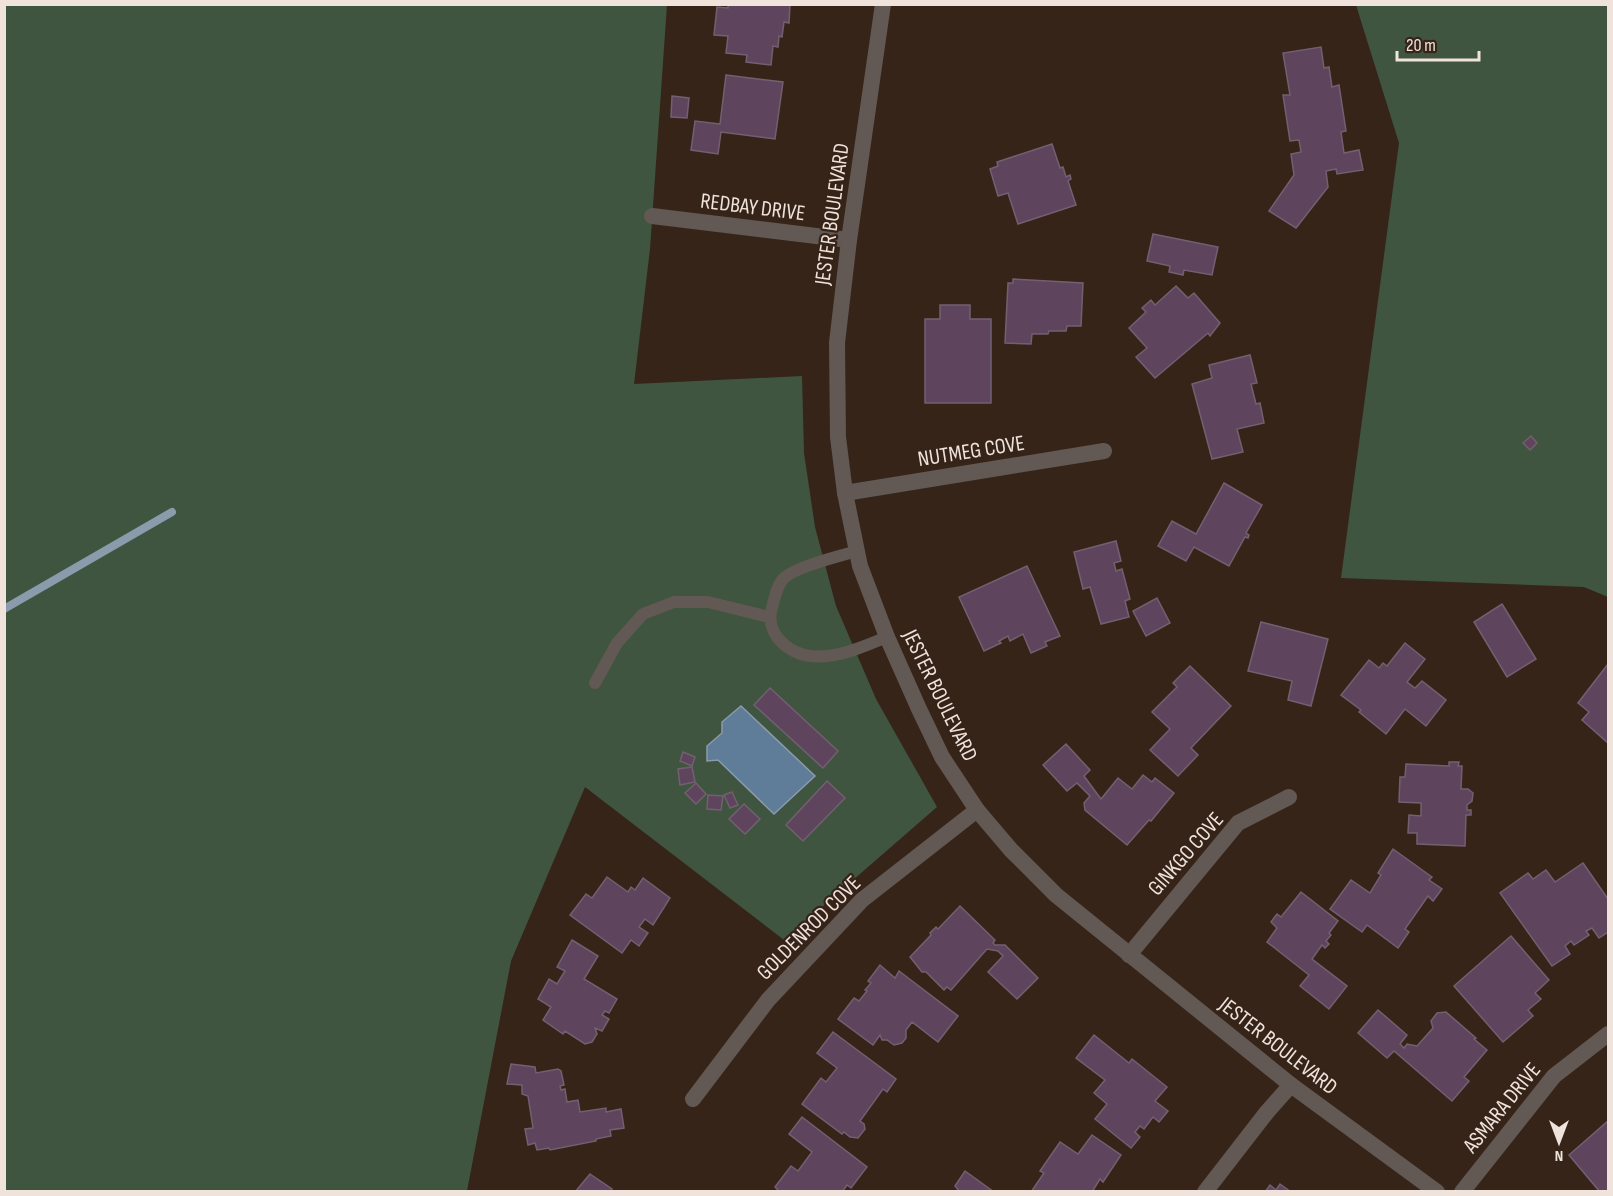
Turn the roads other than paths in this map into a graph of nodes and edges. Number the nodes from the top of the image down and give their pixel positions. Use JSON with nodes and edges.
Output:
{"nodes":[{"id":1,"x":883,"y":4,"type":"edge"},
{"id":2,"x":652,"y":216,"type":"dead end"},
{"id":3,"x":849,"y":240,"type":"junction"},
{"id":4,"x":1104,"y":451,"type":"dead end"},
{"id":5,"x":845,"y":493,"type":"junction"},
{"id":6,"x":857,"y":551,"type":"junction"},
{"id":7,"x":769,"y":617,"type":"junction"},
{"id":8,"x":887,"y":637,"type":"junction"},
{"id":9,"x":595,"y":683,"type":"dead end"},
{"id":10,"x":1289,"y":797,"type":"dead end"},
{"id":11,"x":977,"y":810,"type":"junction"},
{"id":12,"x":1129,"y":955,"type":"junction"},
{"id":13,"x":1608,"y":1034,"type":"edge"},
{"id":14,"x":1291,"y":1085,"type":"junction"},
{"id":15,"x":693,"y":1100,"type":"dead end"},
{"id":16,"x":1205,"y":1191,"type":"edge"},
{"id":17,"x":1437,"y":1191,"type":"edge"},
{"id":18,"x":1462,"y":1191,"type":"edge"}],
"edges":[{"from":1,"to":3,"type":"street","name":"JESTER BOULEVARD"},
{"from":2,"to":3,"type":"street","name":"REDBAY DRIVE"},
{"from":3,"to":5,"type":"street","name":"JESTER BOULEVARD"},
{"from":4,"to":5,"type":"street","name":"NUTMEG COVE"},
{"from":5,"to":6,"type":"street","name":"JESTER BOULEVARD"},
{"from":6,"to":7,"type":"lane"},
{"from":6,"to":8,"type":"street","name":"JESTER BOULEVARD"},
{"from":7,"to":8,"type":"lane"},
{"from":7,"to":9,"type":"lane"},
{"from":8,"to":11,"type":"street","name":"JESTER BOULEVARD"},
{"from":10,"to":12,"type":"street","name":"GINKGO COVE"},
{"from":11,"to":12,"type":"street","name":"JESTER BOULEVARD"},
{"from":11,"to":15,"type":"street","name":"GOLDENROD COVE"},
{"from":12,"to":14,"type":"street","name":"JESTER BOULEVARD"},
{"from":13,"to":18,"type":"street","name":"ASMARA DRIVE"},
{"from":14,"to":16,"type":"street"},
{"from":14,"to":17,"type":"street","name":"JESTER BOULEVARD"}]}
